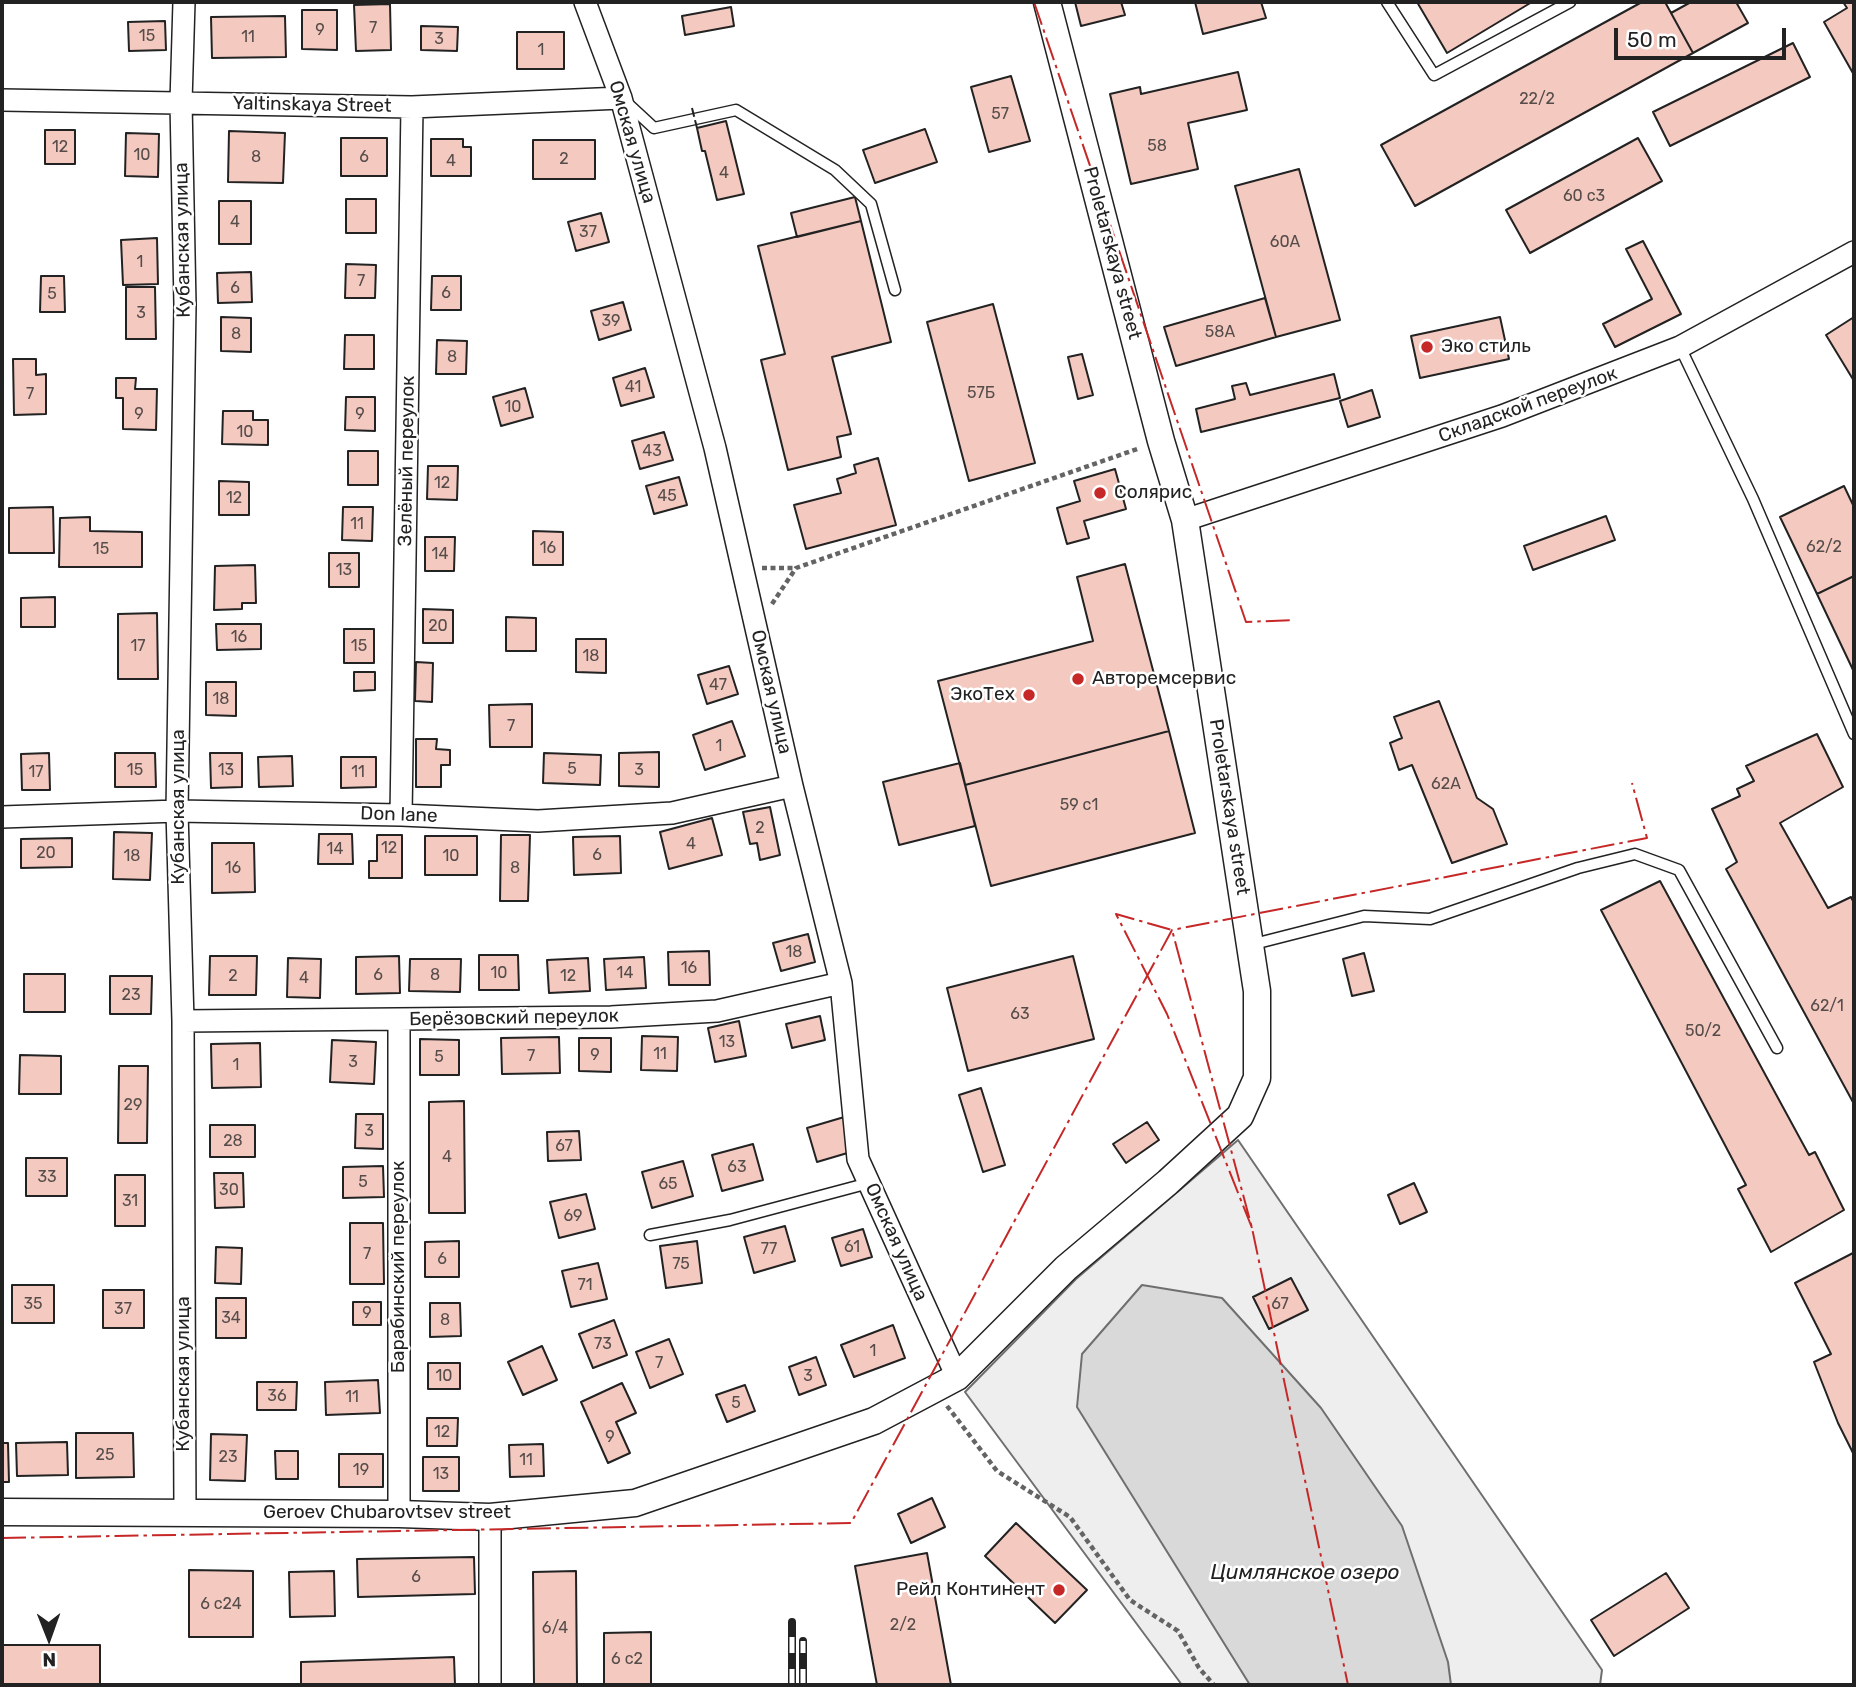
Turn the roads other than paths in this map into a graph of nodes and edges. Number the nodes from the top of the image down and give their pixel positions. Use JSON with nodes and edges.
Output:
{"nodes":[{"id":1,"x":184,"y":2,"type":"edge"},
{"id":2,"x":585,"y":2,"type":"edge"},
{"id":3,"x":1047,"y":2,"type":"edge"},
{"id":4,"x":1387,"y":2,"type":"edge"},
{"id":5,"x":1570,"y":2,"type":"edge"},
{"id":6,"x":621,"y":98,"type":"junction"},
{"id":7,"x":2,"y":100,"type":"edge"},
{"id":8,"x":181,"y":102,"type":"junction"},
{"id":9,"x":412,"y":107,"type":"junction"},
{"id":10,"x":1854,"y":251,"type":"edge"},
{"id":11,"x":895,"y":290,"type":"dead end"},
{"id":12,"x":1680,"y":348,"type":"junction"},
{"id":13,"x":1185,"y":520,"type":"junction"},
{"id":14,"x":1854,"y":734,"type":"edge"},
{"id":15,"x":792,"y":786,"type":"junction"},
{"id":16,"x":177,"y":811,"type":"junction"},
{"id":17,"x":401,"y":815,"type":"junction"},
{"id":18,"x":2,"y":817,"type":"edge"},
{"id":19,"x":1250,"y":945,"type":"junction"},
{"id":20,"x":841,"y":983,"type":"junction"},
{"id":21,"x":399,"y":1020,"type":"junction"},
{"id":22,"x":183,"y":1021,"type":"junction"},
{"id":23,"x":1777,"y":1048,"type":"dead end"},
{"id":24,"x":869,"y":1183,"type":"junction"},
{"id":25,"x":650,"y":1235,"type":"dead end"},
{"id":26,"x":945,"y":1383,"type":"junction"},
{"id":27,"x":2,"y":1511,"type":"edge"},
{"id":28,"x":185,"y":1512,"type":"junction"},
{"id":29,"x":398,"y":1514,"type":"junction"},
{"id":30,"x":491,"y":1517,"type":"junction"},
{"id":31,"x":490,"y":1685,"type":"edge"}],
"edges":[{"from":1,"to":8,"type":"street","name":"Кубанская улица"},
{"from":2,"to":6,"type":"street","name":"Омская улица"},
{"from":3,"to":13,"type":"street","name":"Proletarskaya street"},
{"from":4,"to":5,"type":"lane"},
{"from":6,"to":9,"type":"street","name":"Yaltinskaya Street"},
{"from":6,"to":11,"type":"lane"},
{"from":6,"to":15,"type":"street","name":"Омская улица"},
{"from":7,"to":8,"type":"street","name":"Yaltinskaya Street"},
{"from":8,"to":9,"type":"street","name":"Yaltinskaya Street"},
{"from":8,"to":16,"type":"street","name":"Кубанская улица"},
{"from":9,"to":17,"type":"street","name":"Зелёный переулок"},
{"from":10,"to":12,"type":"street","name":"Складской переулок"},
{"from":12,"to":13,"type":"street","name":"Складской переулок"},
{"from":12,"to":14,"type":"lane"},
{"from":13,"to":19,"type":"street","name":"Proletarskaya street"},
{"from":15,"to":17,"type":"street","name":"Don lane"},
{"from":15,"to":20,"type":"street","name":"Омская улица"},
{"from":16,"to":17,"type":"street","name":"Don lane"},
{"from":16,"to":18,"type":"street","name":"Don lane"},
{"from":16,"to":22,"type":"street","name":"Кубанская улица"},
{"from":19,"to":23,"type":"lane"},
{"from":19,"to":26,"type":"street","name":"Proletarskaya street"},
{"from":20,"to":21,"type":"street","name":"Берёзовский переулок"},
{"from":20,"to":24,"type":"street","name":"Омская улица"},
{"from":21,"to":22,"type":"street","name":"Берёзовский переулок"},
{"from":21,"to":29,"type":"street","name":"Барабинский переулок"},
{"from":22,"to":28,"type":"street","name":"Кубанская улица"},
{"from":24,"to":25,"type":"lane"},
{"from":24,"to":26,"type":"street","name":"Омская улица"},
{"from":26,"to":30,"type":"street","name":"Geroev Chubarovtsev street"},
{"from":27,"to":28,"type":"street","name":"Geroev Chubarovtsev street"},
{"from":28,"to":29,"type":"street","name":"Geroev Chubarovtsev street"},
{"from":29,"to":30,"type":"street","name":"Geroev Chubarovtsev street"},
{"from":30,"to":31,"type":"street"}]}
